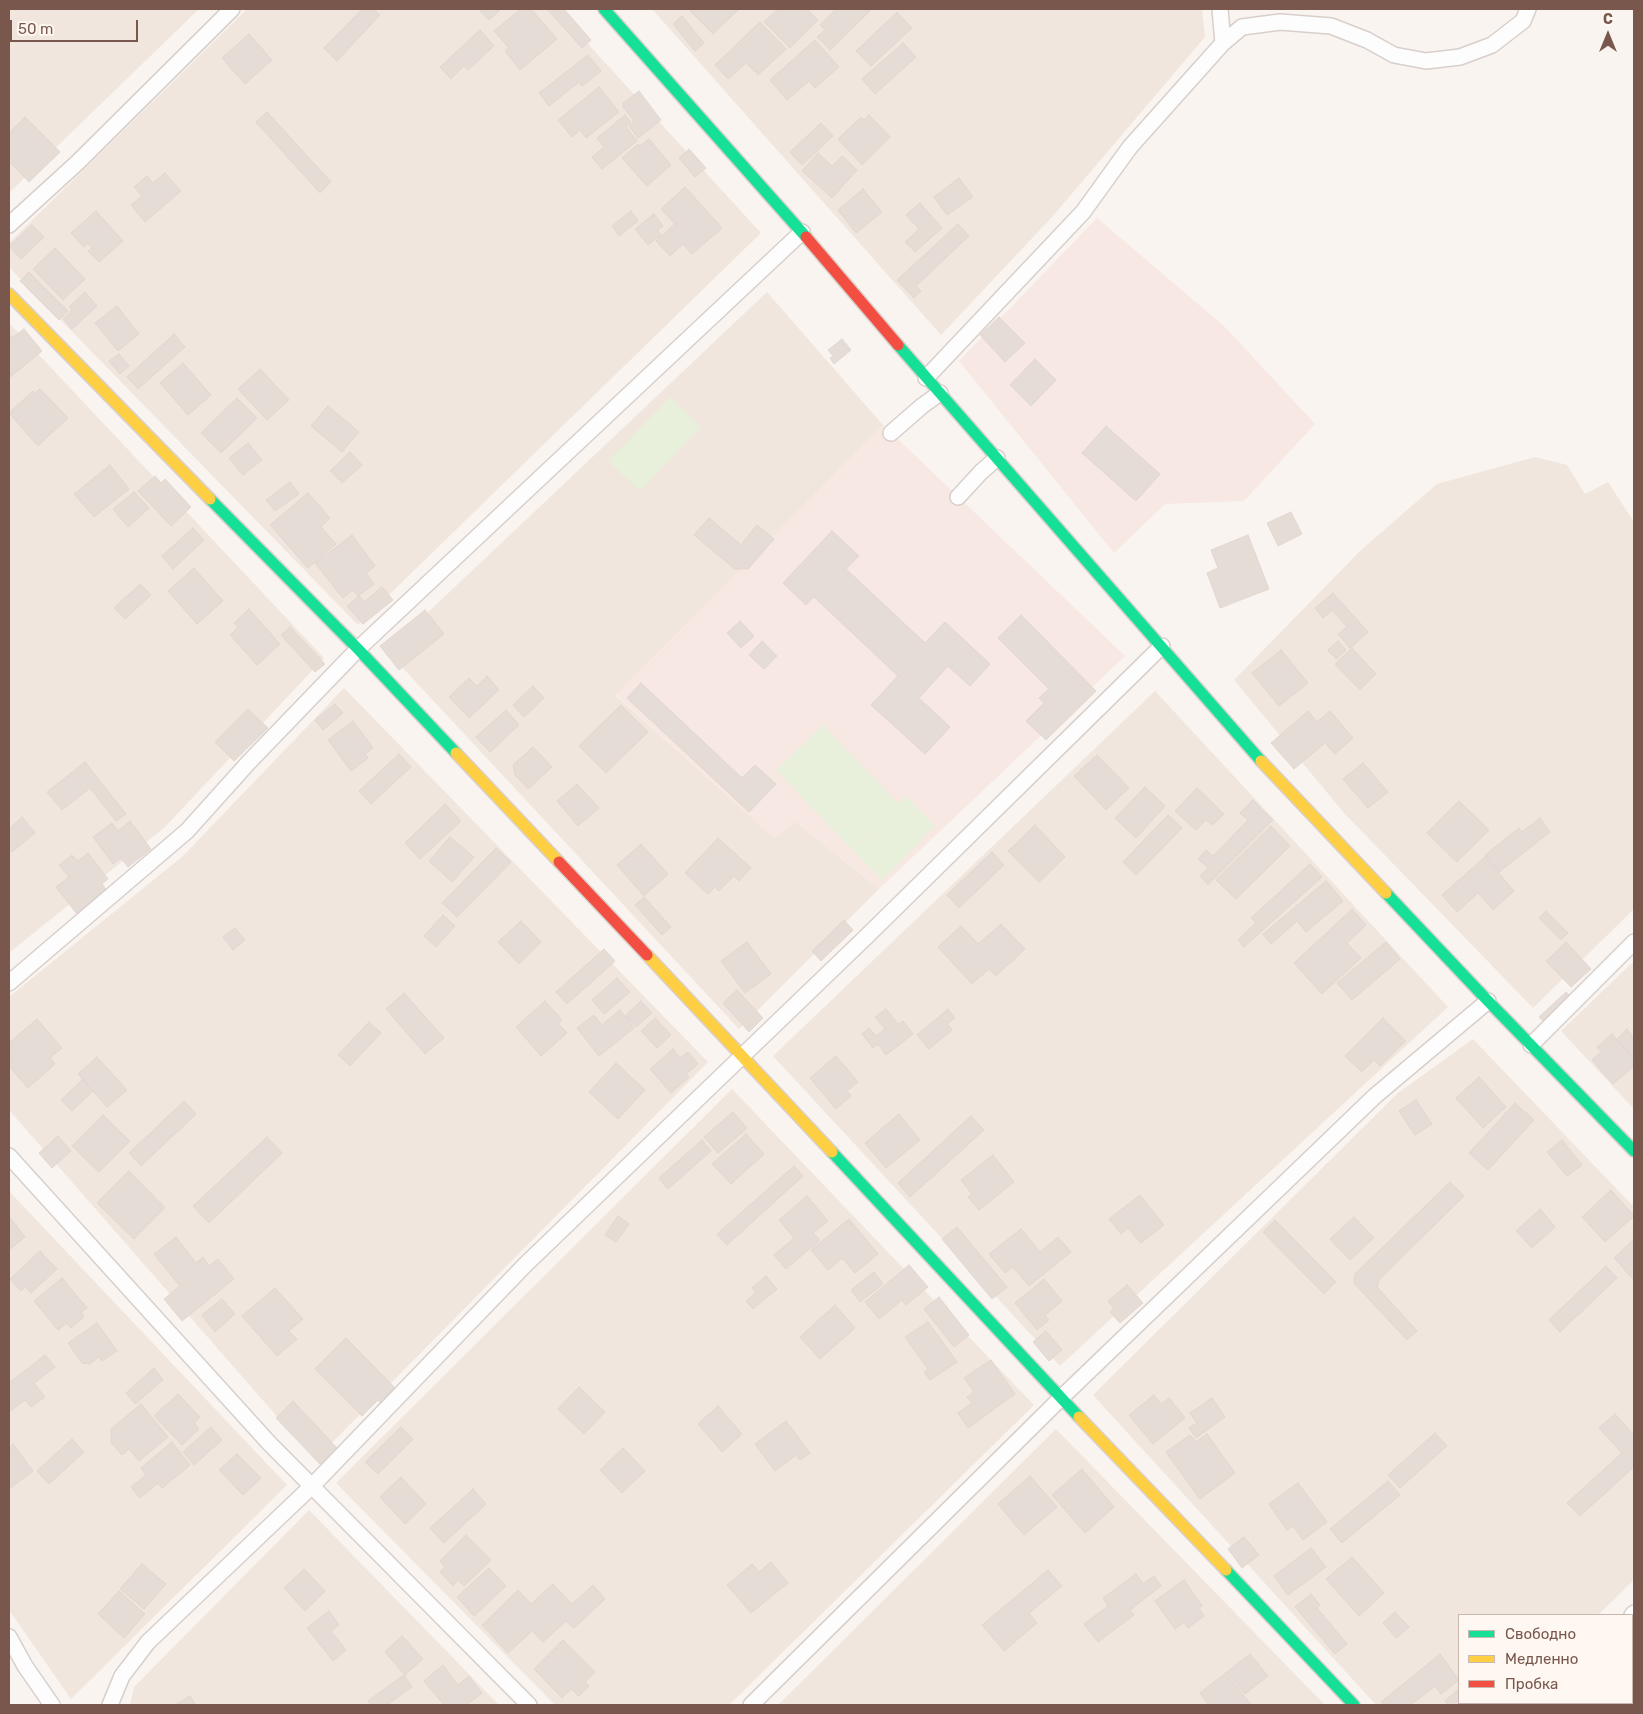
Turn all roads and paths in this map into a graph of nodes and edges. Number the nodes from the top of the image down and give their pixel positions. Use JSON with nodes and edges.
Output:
{"nodes":[{"id":1,"x":232,"y":9,"type":"edge"},
{"id":2,"x":604,"y":9,"type":"edge"},
{"id":3,"x":1220,"y":9,"type":"edge"},
{"id":4,"x":1528,"y":9,"type":"edge"},
{"id":5,"x":1223,"y":43,"type":"junction"},
{"id":6,"x":9,"y":225,"type":"edge"},
{"id":7,"x":802,"y":232,"type":"junction"},
{"id":8,"x":9,"y":294,"type":"edge"},
{"id":9,"x":926,"y":378,"type":"junction"},
{"id":10,"x":940,"y":393,"type":"junction"},
{"id":11,"x":891,"y":433,"type":"dead end"},
{"id":12,"x":997,"y":458,"type":"junction"},
{"id":13,"x":958,"y":497,"type":"dead end"},
{"id":14,"x":1162,"y":646,"type":"junction"},
{"id":15,"x":358,"y":649,"type":"junction"},
{"id":16,"x":1634,"y":942,"type":"edge"},
{"id":17,"x":9,"y":983,"type":"edge"},
{"id":18,"x":1488,"y":1001,"type":"junction"},
{"id":19,"x":1531,"y":1045,"type":"junction"},
{"id":20,"x":742,"y":1056,"type":"junction"},
{"id":21,"x":1634,"y":1151,"type":"edge"},
{"id":22,"x":9,"y":1156,"type":"edge"},
{"id":23,"x":1061,"y":1398,"type":"junction"},
{"id":24,"x":312,"y":1486,"type":"junction"},
{"id":25,"x":9,"y":1637,"type":"edge"},
{"id":26,"x":52,"y":1705,"type":"edge"},
{"id":27,"x":110,"y":1705,"type":"edge"},
{"id":28,"x":530,"y":1705,"type":"edge"},
{"id":29,"x":751,"y":1705,"type":"edge"},
{"id":30,"x":1354,"y":1705,"type":"edge"}],
"edges":[{"from":1,"to":6,"type":"street"},
{"from":2,"to":7,"type":"street"},
{"from":3,"to":5,"type":"street"},
{"from":4,"to":5,"type":"street"},
{"from":5,"to":9,"type":"street"},
{"from":7,"to":9,"type":"street"},
{"from":7,"to":15,"type":"street"},
{"from":8,"to":15,"type":"street"},
{"from":9,"to":10,"type":"street"},
{"from":10,"to":11,"type":"street"},
{"from":10,"to":12,"type":"street"},
{"from":12,"to":13,"type":"street"},
{"from":12,"to":14,"type":"street"},
{"from":14,"to":18,"type":"street"},
{"from":14,"to":20,"type":"street"},
{"from":15,"to":17,"type":"street"},
{"from":15,"to":20,"type":"street"},
{"from":16,"to":19,"type":"street"},
{"from":18,"to":19,"type":"street"},
{"from":18,"to":23,"type":"street"},
{"from":19,"to":21,"type":"street"},
{"from":20,"to":23,"type":"street"},
{"from":20,"to":24,"type":"street"},
{"from":22,"to":24,"type":"street"},
{"from":23,"to":29,"type":"street"},
{"from":23,"to":30,"type":"street"},
{"from":24,"to":27,"type":"street"},
{"from":24,"to":28,"type":"street"},
{"from":25,"to":26,"type":"street"}]}
